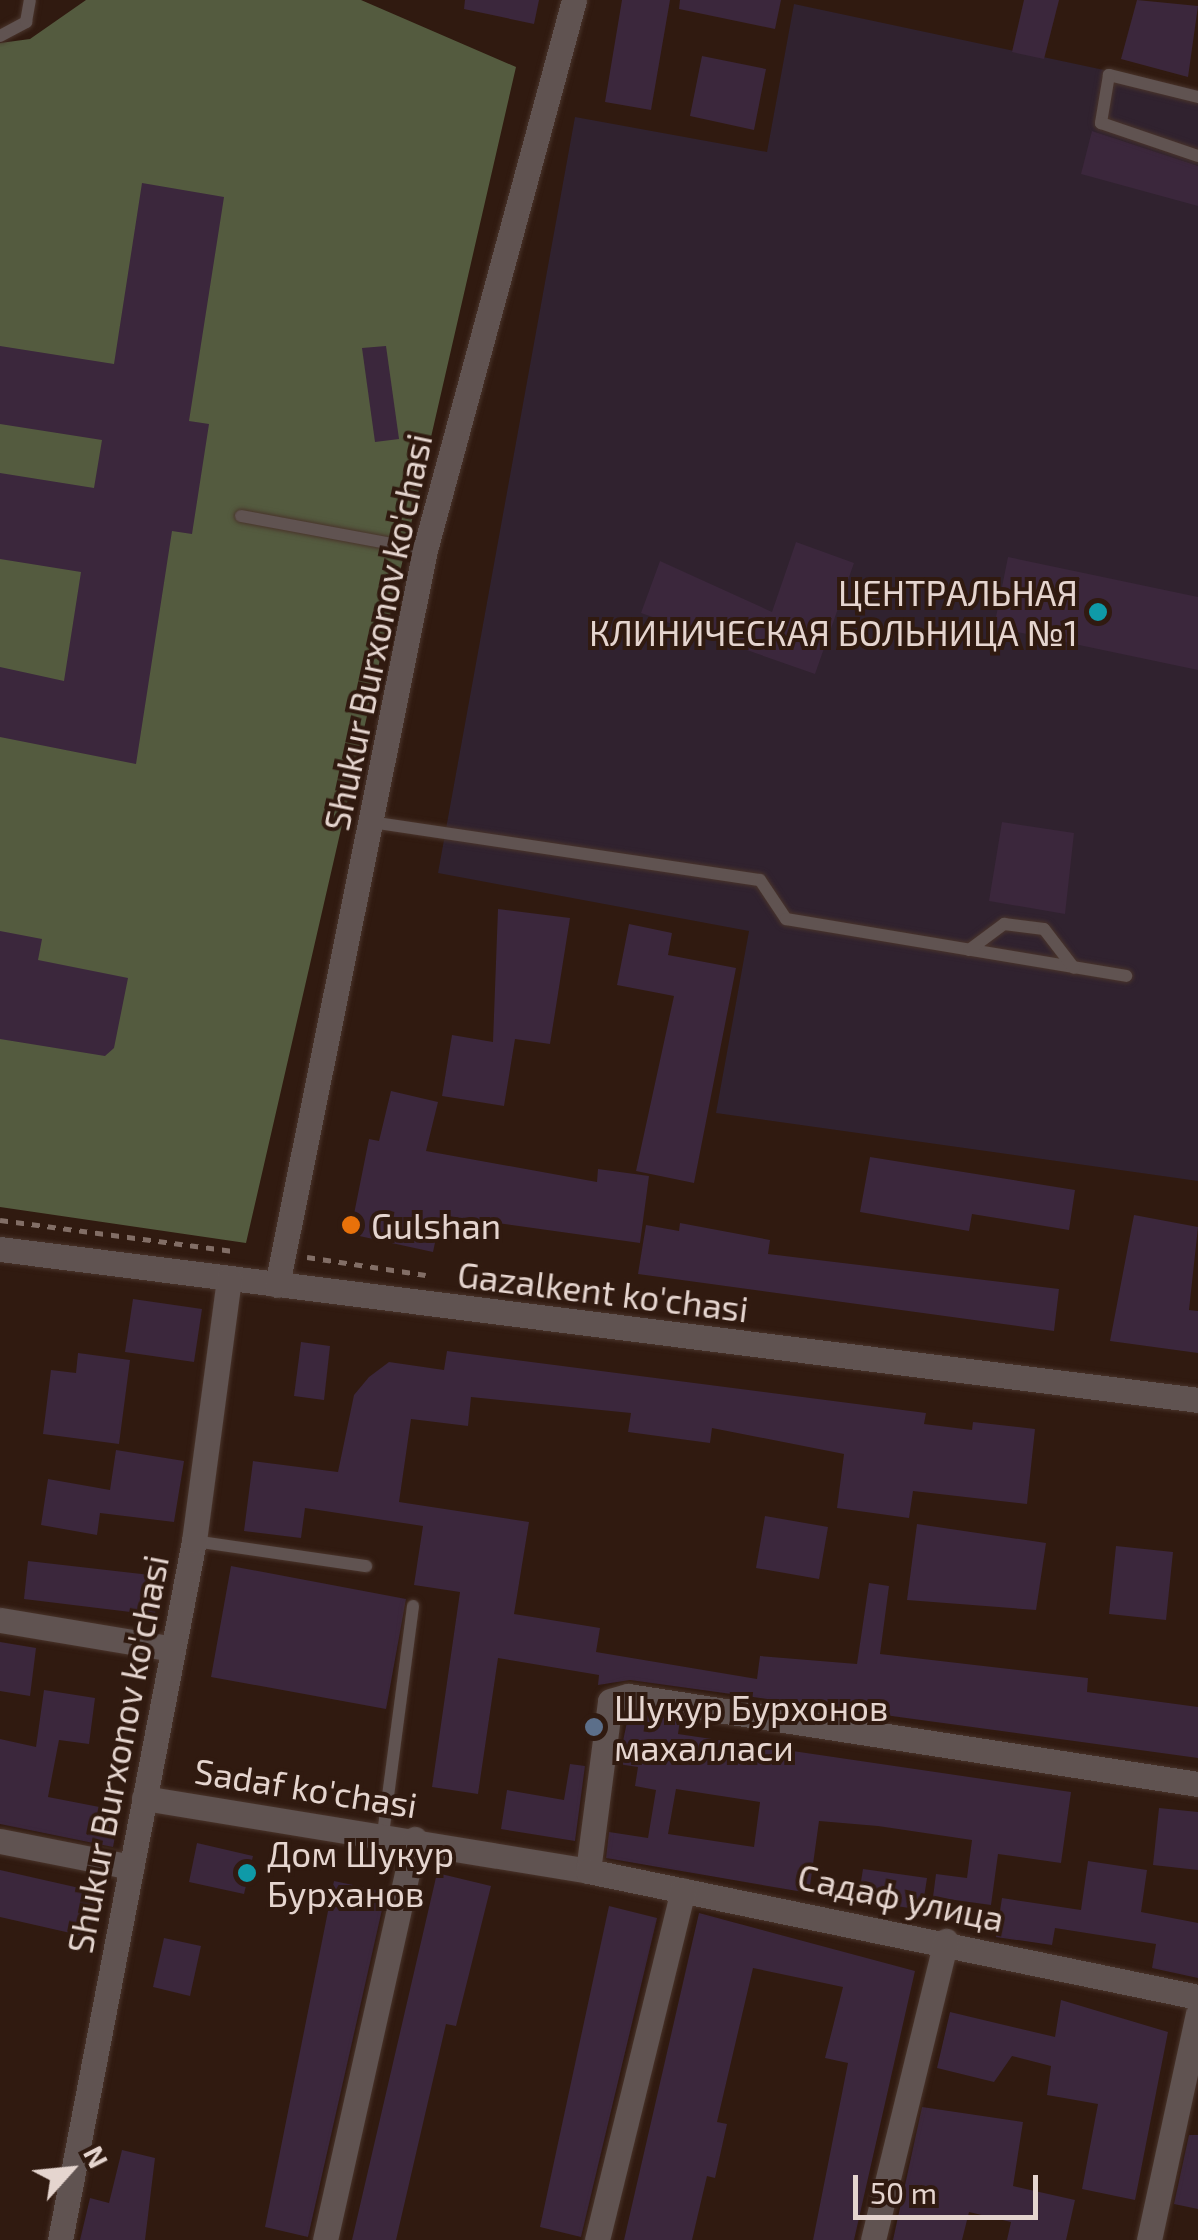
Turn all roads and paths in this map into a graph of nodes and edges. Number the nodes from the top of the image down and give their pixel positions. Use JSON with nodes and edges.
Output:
{"nodes":[{"id":1,"x":30,"y":0,"type":"edge"},
{"id":2,"x":574,"y":0,"type":"edge"},
{"id":3,"x":0,"y":36,"type":"edge"},
{"id":4,"x":1198,"y":97,"type":"edge"},
{"id":5,"x":1198,"y":156,"type":"edge"},
{"id":6,"x":241,"y":516,"type":"dead end"},
{"id":7,"x":425,"y":550,"type":"junction"},
{"id":8,"x":370,"y":822,"type":"junction"},
{"id":9,"x":969,"y":950,"type":"junction"},
{"id":10,"x":1074,"y":968,"type":"junction"},
{"id":11,"x":1126,"y":976,"type":"dead end"},
{"id":12,"x":0,"y":1220,"type":"edge"},
{"id":13,"x":0,"y":1250,"type":"edge"},
{"id":14,"x":251,"y":1253,"type":"dead end"},
{"id":15,"x":307,"y":1258,"type":"dead end"},
{"id":16,"x":328,"y":1260,"type":"dead end"},
{"id":17,"x":229,"y":1278,"type":"junction"},
{"id":18,"x":277,"y":1285,"type":"junction"},
{"id":19,"x":1198,"y":1400,"type":"edge"},
{"id":20,"x":194,"y":1541,"type":"junction"},
{"id":21,"x":366,"y":1566,"type":"dead end"},
{"id":22,"x":413,"y":1606,"type":"dead end"},
{"id":23,"x":0,"y":1620,"type":"edge"},
{"id":24,"x":173,"y":1649,"type":"junction"},
{"id":25,"x":1198,"y":1784,"type":"edge"},
{"id":26,"x":144,"y":1798,"type":"junction"},
{"id":27,"x":383,"y":1834,"type":"junction"},
{"id":28,"x":416,"y":1839,"type":"junction"},
{"id":29,"x":0,"y":1841,"type":"edge"},
{"id":30,"x":131,"y":1867,"type":"junction"},
{"id":31,"x":588,"y":1872,"type":"junction"},
{"id":32,"x":683,"y":1890,"type":"junction"},
{"id":33,"x":946,"y":1941,"type":"junction"},
{"id":34,"x":1198,"y":1998,"type":"edge"},
{"id":35,"x":1198,"y":2014,"type":"edge"},
{"id":36,"x":60,"y":2240,"type":"edge"},
{"id":37,"x":325,"y":2240,"type":"edge"},
{"id":38,"x":596,"y":2240,"type":"edge"},
{"id":39,"x":873,"y":2240,"type":"edge"},
{"id":40,"x":1149,"y":2240,"type":"edge"}],
"edges":[{"from":1,"to":3,"type":"lane"},
{"from":2,"to":7,"type":"street","name":"Shukur Burxonov ko'chasi"},
{"from":4,"to":5,"type":"lane"},
{"from":6,"to":7,"type":"lane"},
{"from":7,"to":8,"type":"street","name":"Shukur Burxonov ko'chasi"},
{"from":8,"to":9,"type":"lane"},
{"from":8,"to":18,"type":"street","name":"Shukur Burxonov ko'chasi"},
{"from":9,"to":10,"type":"lane"},
{"from":9,"to":10,"type":"lane"},
{"from":10,"to":11,"type":"lane"},
{"from":12,"to":14,"type":"path"},
{"from":13,"to":17,"type":"street","name":"Gazalkent ko'chasi"},
{"from":15,"to":16,"type":"path"},
{"from":17,"to":18,"type":"street","name":"Gazalkent ko'chasi"},
{"from":17,"to":20,"type":"street","name":"Shukur Burxonov ko'chasi"},
{"from":18,"to":19,"type":"street","name":"Gazalkent ko'chasi"},
{"from":20,"to":21,"type":"lane"},
{"from":20,"to":24,"type":"street","name":"Shukur Burxonov ko'chasi"},
{"from":22,"to":27,"type":"lane"},
{"from":23,"to":24,"type":"street"},
{"from":24,"to":26,"type":"street","name":"Shukur Burxonov ko'chasi"},
{"from":25,"to":31,"type":"street"},
{"from":26,"to":27,"type":"street","name":"Sadaf ko'chasi"},
{"from":26,"to":30,"type":"street","name":"Shukur Burxonov ko'chasi"},
{"from":27,"to":28,"type":"street","name":"Sadaf ko'chasi"},
{"from":28,"to":31,"type":"street","name":"Sadaf ko'chasi"},
{"from":28,"to":37,"type":"street"},
{"from":29,"to":30,"type":"street"},
{"from":30,"to":36,"type":"street","name":"Shukur Burxonov ko'chasi"},
{"from":31,"to":32,"type":"street","name":"Садаф улица"},
{"from":32,"to":33,"type":"street","name":"Садаф улица"},
{"from":32,"to":38,"type":"street"},
{"from":33,"to":34,"type":"street","name":"Садаф улица"},
{"from":33,"to":39,"type":"street"},
{"from":35,"to":40,"type":"street"}]}
